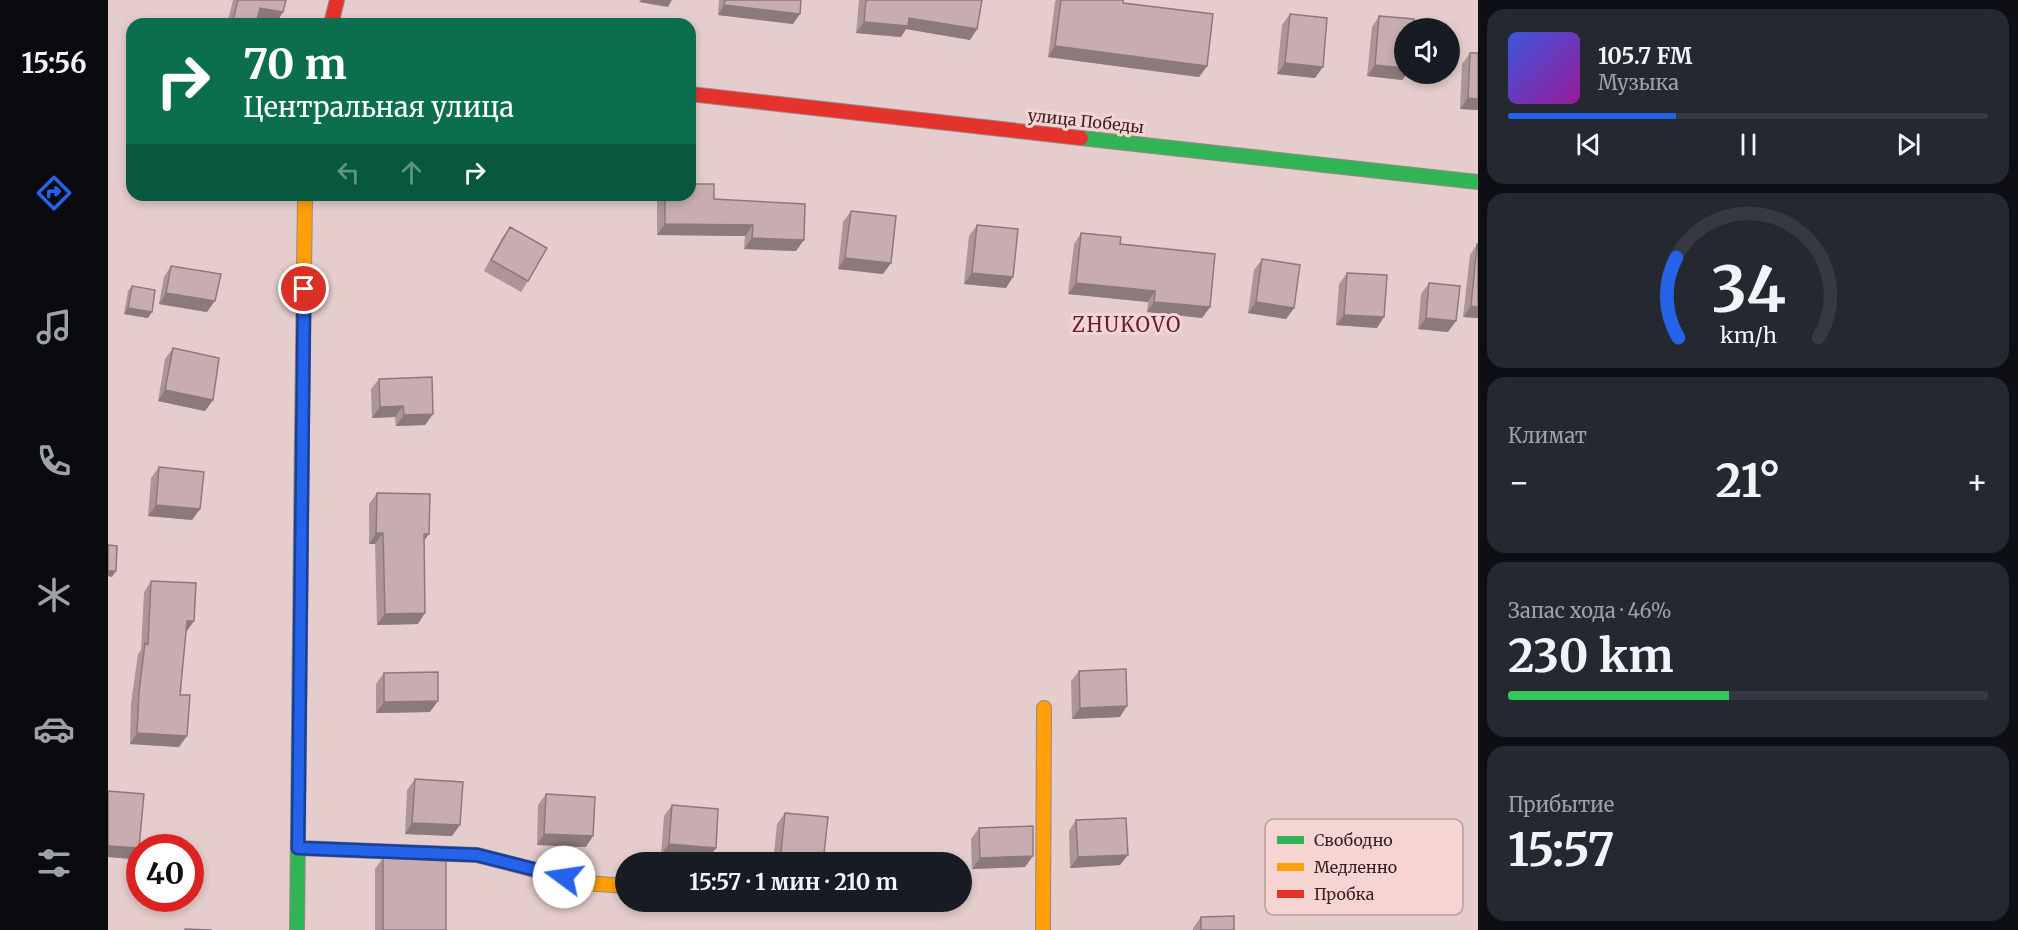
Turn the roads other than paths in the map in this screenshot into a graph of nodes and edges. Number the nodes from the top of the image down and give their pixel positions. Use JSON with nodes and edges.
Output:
{"nodes":[{"id":1,"x":337,"y":0,"type":"edge"},
{"id":2,"x":332,"y":18,"type":"edge"},
{"id":3,"x":696,"y":94,"type":"edge"},
{"id":4,"x":1478,"y":182,"type":"edge"},
{"id":5,"x":305,"y":201,"type":"edge"},
{"id":6,"x":1044,"y":708,"type":"dead end"},
{"id":7,"x":298,"y":848,"type":"junction"},
{"id":8,"x":615,"y":885,"type":"edge"},
{"id":9,"x":297,"y":930,"type":"edge"},
{"id":10,"x":1042,"y":930,"type":"edge"}],
"edges":[{"from":1,"to":2,"type":"street"},
{"from":3,"to":4,"type":"street","name":"улица Победы"},
{"from":5,"to":7,"type":"street"},
{"from":6,"to":10,"type":"street"},
{"from":7,"to":8,"type":"street"},
{"from":7,"to":9,"type":"street"}]}
